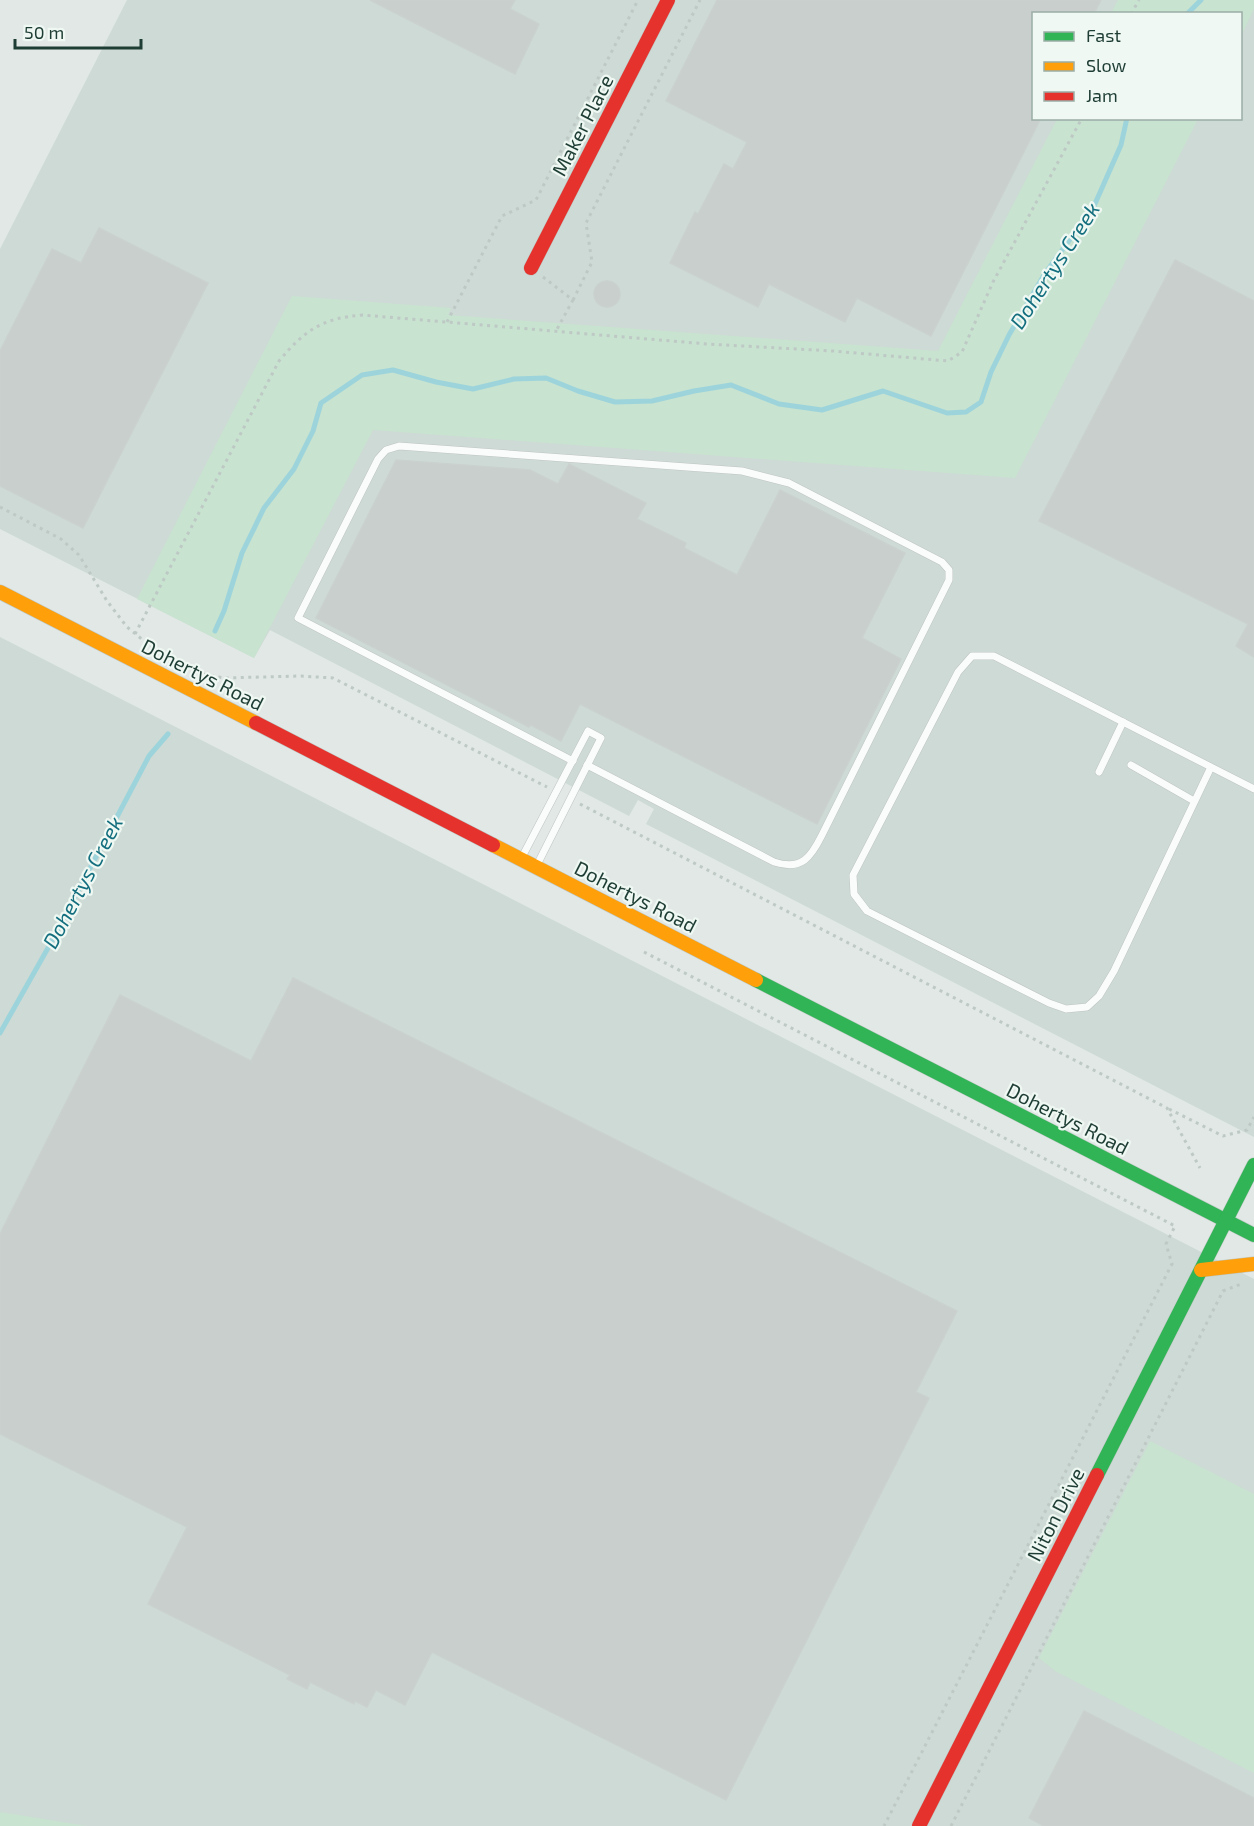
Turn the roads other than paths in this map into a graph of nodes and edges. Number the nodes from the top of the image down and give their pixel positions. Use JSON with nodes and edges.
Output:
{"nodes":[{"id":1,"x":668,"y":0,"type":"edge"},
{"id":2,"x":531,"y":268,"type":"road end"},
{"id":3,"x":0,"y":592,"type":"edge"},
{"id":4,"x":1123,"y":722,"type":"junction"},
{"id":5,"x":573,"y":761,"type":"junction"},
{"id":6,"x":588,"y":765,"type":"junction"},
{"id":7,"x":1131,"y":765,"type":"dead end"},
{"id":8,"x":1211,"y":767,"type":"junction"},
{"id":9,"x":1099,"y":772,"type":"dead end"},
{"id":10,"x":1254,"y":789,"type":"edge"},
{"id":11,"x":1194,"y":801,"type":"junction"},
{"id":12,"x":521,"y":859,"type":"junction"},
{"id":13,"x":536,"y":867,"type":"junction"},
{"id":14,"x":1254,"y":1165,"type":"edge"},
{"id":15,"x":1227,"y":1220,"type":"junction"},
{"id":16,"x":1254,"y":1235,"type":"edge"},
{"id":17,"x":1254,"y":1264,"type":"edge"},
{"id":18,"x":1202,"y":1270,"type":"junction"},
{"id":19,"x":919,"y":1826,"type":"edge"}],
"edges":[{"from":1,"to":2,"type":"main road","name":"Maker Place"},
{"from":3,"to":12,"type":"main road","name":"Dohertys Road"},
{"from":4,"to":8,"type":"lane"},
{"from":4,"to":9,"type":"lane"},
{"from":4,"to":11,"type":"lane"},
{"from":5,"to":6,"type":"lane"},
{"from":5,"to":6,"type":"lane"},
{"from":5,"to":12,"type":"lane"},
{"from":6,"to":13,"type":"lane"},
{"from":7,"to":11,"type":"lane"},
{"from":8,"to":10,"type":"lane"},
{"from":8,"to":11,"type":"lane"},
{"from":12,"to":13,"type":"main road","name":"Dohertys Road"},
{"from":13,"to":15,"type":"main road","name":"Dohertys Road"},
{"from":14,"to":15,"type":"main road","name":"Niton Drive"},
{"from":15,"to":16,"type":"main road","name":"Dohertys Road"},
{"from":15,"to":18,"type":"main road","name":"Niton Drive"},
{"from":17,"to":18,"type":"main road"},
{"from":18,"to":19,"type":"main road","name":"Niton Drive"}]}
